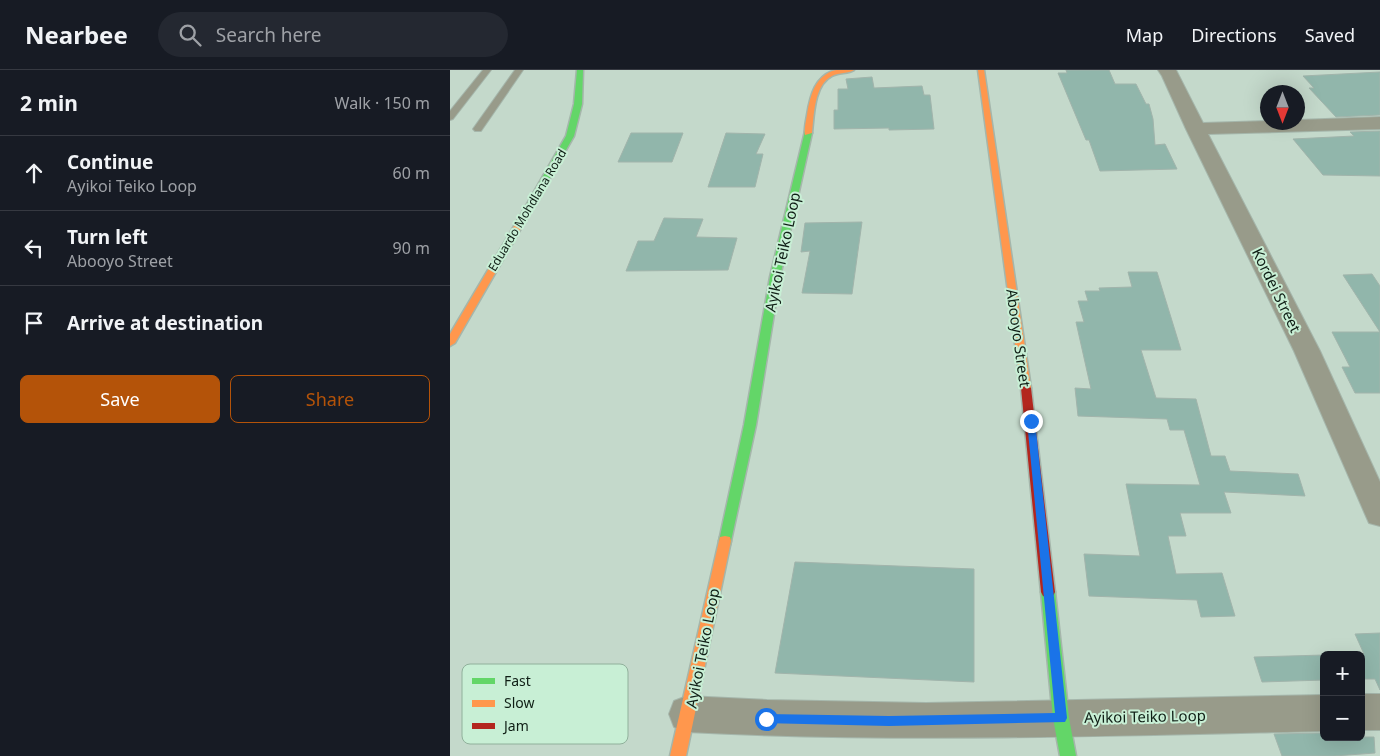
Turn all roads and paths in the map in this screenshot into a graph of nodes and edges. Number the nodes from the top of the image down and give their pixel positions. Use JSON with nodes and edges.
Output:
{"nodes":[{"id":1,"x":487,"y":70,"type":"edge"},
{"id":2,"x":518,"y":70,"type":"edge"},
{"id":3,"x":580,"y":70,"type":"edge"},
{"id":4,"x":851,"y":70,"type":"edge"},
{"id":5,"x":981,"y":70,"type":"edge"},
{"id":6,"x":1166,"y":70,"type":"edge"},
{"id":7,"x":450,"y":117,"type":"edge"},
{"id":8,"x":1380,"y":123,"type":"edge"},
{"id":9,"x":478,"y":129,"type":"dead end"},
{"id":10,"x":1195,"y":129,"type":"junction"},
{"id":11,"x":450,"y":343,"type":"edge"},
{"id":12,"x":1372,"y":480,"type":"edge"},
{"id":13,"x":1380,"y":514,"type":"edge"},
{"id":14,"x":1365,"y":712,"type":"edge"},
{"id":15,"x":1380,"y":712,"type":"edge"},
{"id":16,"x":1320,"y":713,"type":"edge"},
{"id":17,"x":687,"y":714,"type":"junction"},
{"id":18,"x":1061,"y":718,"type":"junction"},
{"id":19,"x":678,"y":756,"type":"edge"},
{"id":20,"x":1068,"y":756,"type":"edge"}],
"edges":[{"from":1,"to":7,"type":"lane"},
{"from":2,"to":9,"type":"lane"},
{"from":3,"to":11,"type":"street","name":"Eduardo Mohdlana Road"},
{"from":4,"to":17,"type":"street","name":"Ayikoi Teiko Loop"},
{"from":5,"to":18,"type":"street","name":"Abooyo Street"},
{"from":6,"to":10,"type":"street","name":"Kordei Street"},
{"from":8,"to":10,"type":"street"},
{"from":10,"to":12,"type":"street","name":"Kordei Street"},
{"from":12,"to":13,"type":"street","name":"Kordei Street"},
{"from":14,"to":15,"type":"street"},
{"from":16,"to":18,"type":"street","name":"Ayikoi Teiko Loop"},
{"from":17,"to":18,"type":"street","name":"Ayikoi Teiko Loop"},
{"from":17,"to":19,"type":"street"},
{"from":18,"to":20,"type":"street","name":"Abooyo Street"}]}
